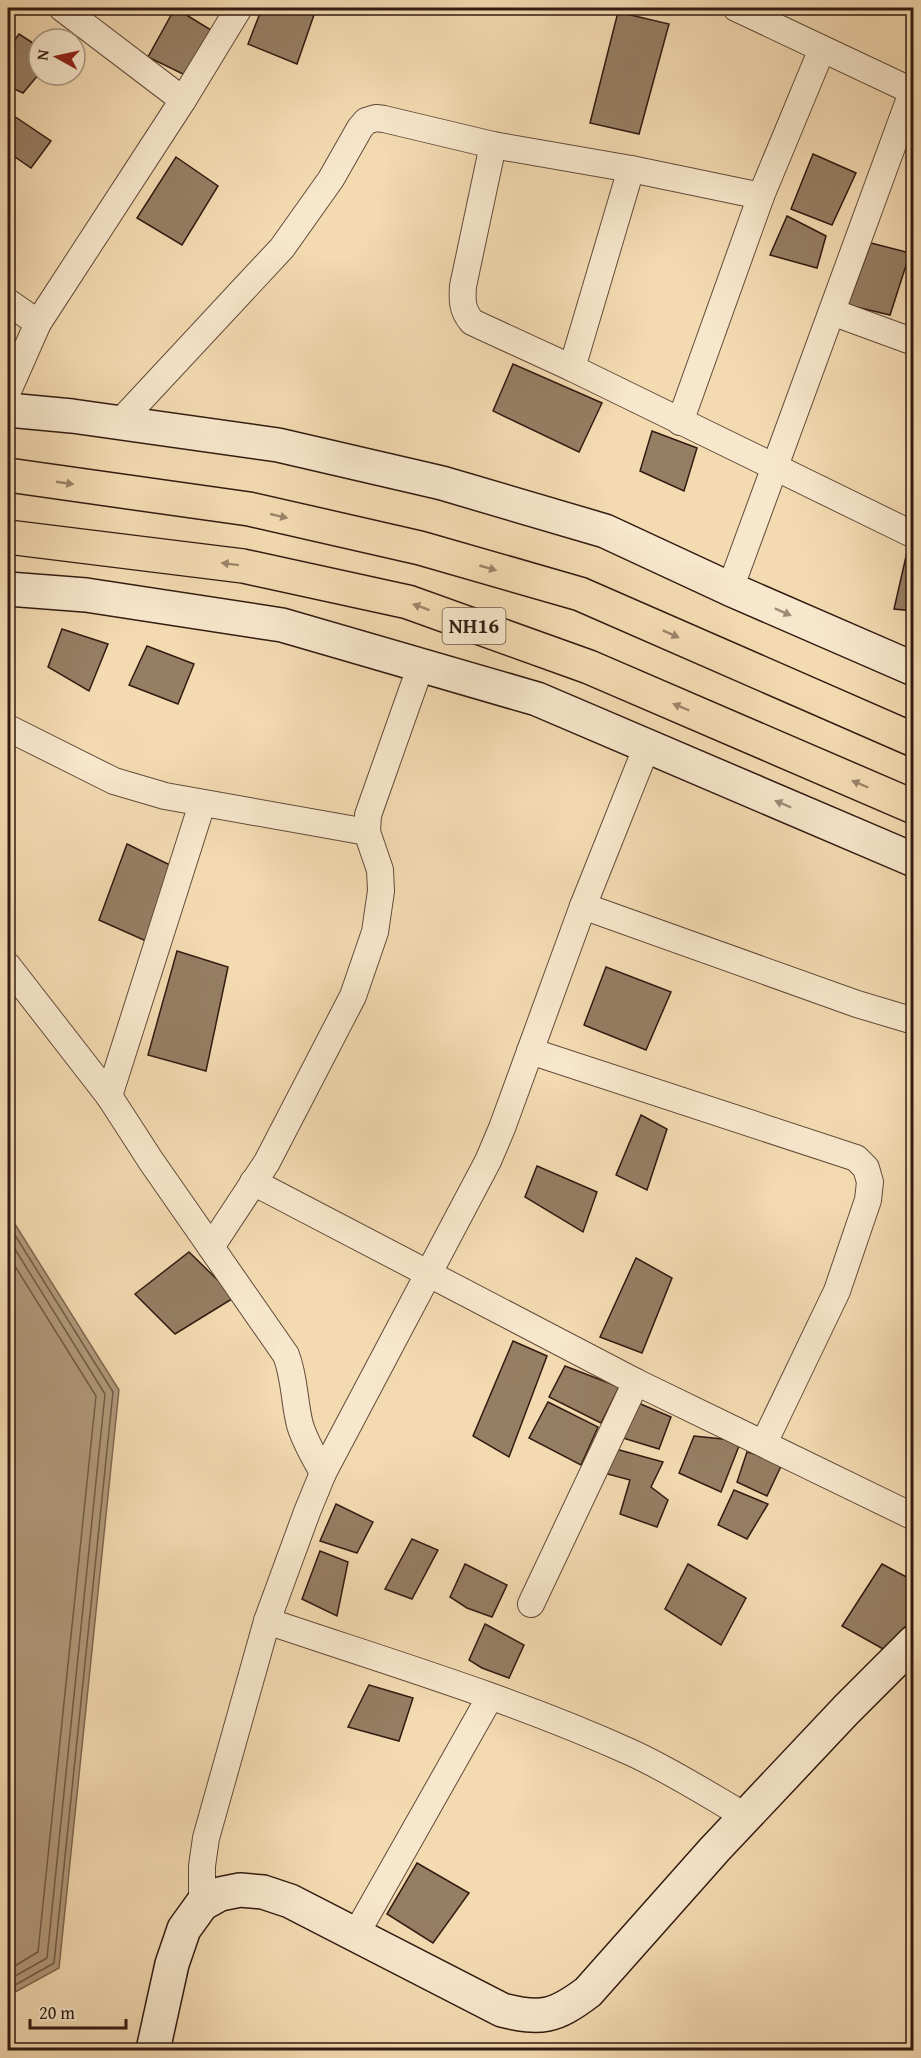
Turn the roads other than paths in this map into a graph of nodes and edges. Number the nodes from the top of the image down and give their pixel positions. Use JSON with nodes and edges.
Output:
{"nodes":[{"id":1,"x":62,"y":8,"type":"edge"},
{"id":2,"x":239,"y":8,"type":"edge"},
{"id":3,"x":736,"y":8,"type":"edge"},
{"id":4,"x":822,"y":49,"type":"junction"},
{"id":5,"x":913,"y":89,"type":"edge"},
{"id":6,"x":183,"y":100,"type":"junction"},
{"id":7,"x":907,"y":122,"type":"edge"},
{"id":8,"x":493,"y":145,"type":"junction"},
{"id":9,"x":632,"y":170,"type":"junction"},
{"id":10,"x":761,"y":196,"type":"junction"},
{"id":11,"x":8,"y":302,"type":"edge"},
{"id":12,"x":832,"y":312,"type":"junction"},
{"id":13,"x":38,"y":323,"type":"junction"},
{"id":14,"x":914,"y":342,"type":"edge"},
{"id":15,"x":572,"y":368,"type":"junction"},
{"id":16,"x":8,"y":392,"type":"edge"},
{"id":17,"x":8,"y":410,"type":"edge"},
{"id":18,"x":680,"y":422,"type":"junction"},
{"id":19,"x":119,"y":423,"type":"junction"},
{"id":20,"x":774,"y":468,"type":"junction"},
{"id":21,"x":8,"y":475,"type":"edge"},
{"id":22,"x":914,"y":535,"type":"edge"},
{"id":23,"x":8,"y":537,"type":"edge"},
{"id":24,"x":8,"y":589,"type":"edge"},
{"id":25,"x":730,"y":589,"type":"junction"},
{"id":26,"x":421,"y":665,"type":"junction"},
{"id":27,"x":914,"y":669,"type":"edge"},
{"id":28,"x":8,"y":728,"type":"edge"},
{"id":29,"x":914,"y":740,"type":"edge"},
{"id":30,"x":647,"y":746,"type":"junction"},
{"id":31,"x":202,"y":804,"type":"junction"},
{"id":32,"x":914,"y":807,"type":"edge"},
{"id":33,"x":367,"y":832,"type":"junction"},
{"id":34,"x":914,"y":860,"type":"edge"},
{"id":35,"x":583,"y":906,"type":"junction"},
{"id":36,"x":8,"y":966,"type":"edge"},
{"id":37,"x":914,"y":1021,"type":"edge"},
{"id":38,"x":530,"y":1050,"type":"junction"},
{"id":39,"x":110,"y":1096,"type":"junction"},
{"id":40,"x":253,"y":1182,"type":"junction"},
{"id":41,"x":211,"y":1247,"type":"junction"},
{"id":42,"x":429,"y":1274,"type":"junction"},
{"id":43,"x":636,"y":1382,"type":"junction"},
{"id":44,"x":764,"y":1443,"type":"junction"},
{"id":45,"x":323,"y":1473,"type":"junction"},
{"id":46,"x":914,"y":1517,"type":"edge"},
{"id":47,"x":531,"y":1604,"type":"dead end"},
{"id":48,"x":267,"y":1621,"type":"junction"},
{"id":49,"x":914,"y":1642,"type":"edge"},
{"id":50,"x":490,"y":1696,"type":"junction"},
{"id":51,"x":745,"y":1816,"type":"junction"},
{"id":52,"x":202,"y":1904,"type":"junction"},
{"id":53,"x":356,"y":1934,"type":"junction"},
{"id":54,"x":153,"y":2050,"type":"edge"}],
"edges":[{"from":1,"to":6,"type":"street"},
{"from":2,"to":6,"type":"street"},
{"from":3,"to":4,"type":"street"},
{"from":4,"to":5,"type":"street"},
{"from":4,"to":10,"type":"street"},
{"from":5,"to":7,"type":"street"},
{"from":6,"to":13,"type":"street"},
{"from":7,"to":12,"type":"street"},
{"from":8,"to":9,"type":"street"},
{"from":8,"to":15,"type":"street"},
{"from":8,"to":19,"type":"street"},
{"from":9,"to":10,"type":"street"},
{"from":9,"to":15,"type":"street"},
{"from":10,"to":18,"type":"street"},
{"from":11,"to":13,"type":"street"},
{"from":12,"to":14,"type":"street"},
{"from":12,"to":20,"type":"street"},
{"from":13,"to":16,"type":"street"},
{"from":15,"to":18,"type":"street"},
{"from":17,"to":19,"type":"main road"},
{"from":18,"to":20,"type":"street"},
{"from":19,"to":25,"type":"main road"},
{"from":20,"to":22,"type":"street"},
{"from":20,"to":25,"type":"street"},
{"from":21,"to":29,"type":"highway","one_way":true},
{"from":32,"to":23,"type":"highway","number":"NH16","one_way":true},
{"from":24,"to":26,"type":"main road"},
{"from":25,"to":27,"type":"main road","one_way":true},
{"from":26,"to":30,"type":"main road"},
{"from":26,"to":33,"type":"street"},
{"from":28,"to":31,"type":"street"},
{"from":34,"to":30,"type":"main road","one_way":true},
{"from":30,"to":35,"type":"street"},
{"from":31,"to":33,"type":"street"},
{"from":31,"to":39,"type":"street"},
{"from":33,"to":40,"type":"street"},
{"from":35,"to":37,"type":"street"},
{"from":35,"to":38,"type":"street"},
{"from":36,"to":39,"type":"street"},
{"from":38,"to":42,"type":"street"},
{"from":38,"to":44,"type":"street"},
{"from":39,"to":41,"type":"street"},
{"from":40,"to":41,"type":"street"},
{"from":40,"to":42,"type":"street"},
{"from":41,"to":45,"type":"street"},
{"from":42,"to":43,"type":"street"},
{"from":42,"to":45,"type":"street"},
{"from":43,"to":44,"type":"street"},
{"from":43,"to":47,"type":"street"},
{"from":44,"to":46,"type":"street"},
{"from":45,"to":48,"type":"street"},
{"from":48,"to":50,"type":"street"},
{"from":48,"to":52,"type":"street"},
{"from":49,"to":51,"type":"main road"},
{"from":50,"to":51,"type":"street"},
{"from":50,"to":53,"type":"street"},
{"from":51,"to":53,"type":"main road"},
{"from":52,"to":53,"type":"main road"},
{"from":52,"to":54,"type":"main road"}]}
